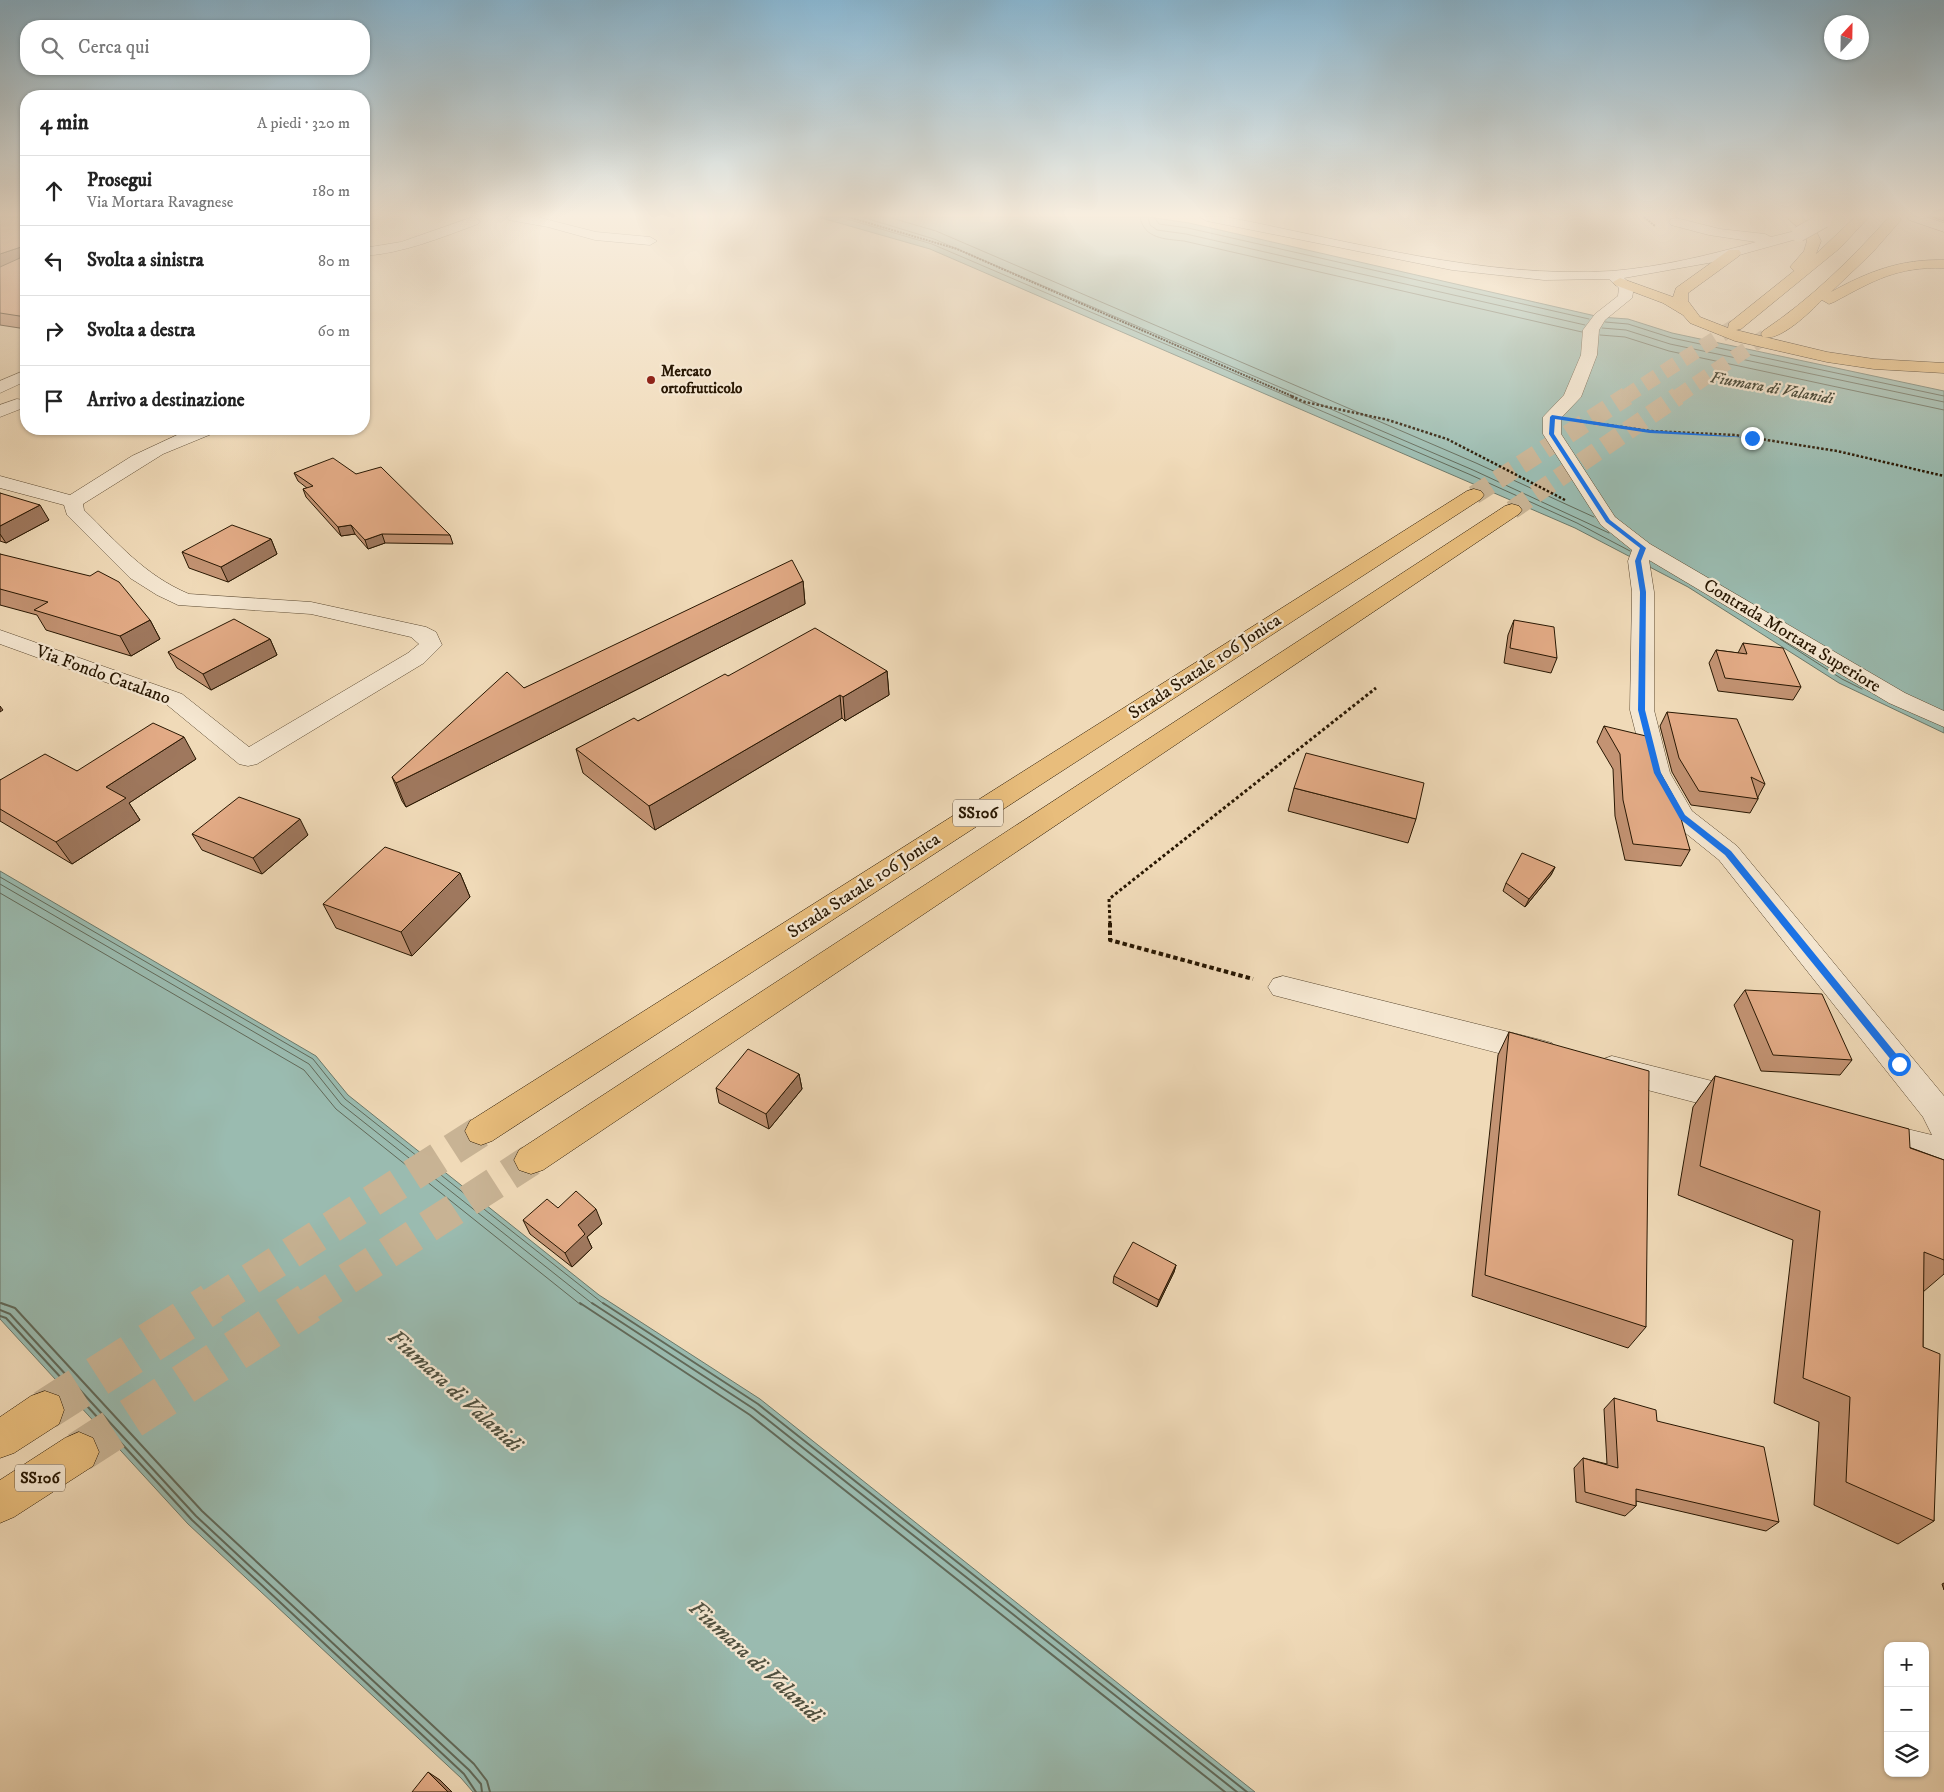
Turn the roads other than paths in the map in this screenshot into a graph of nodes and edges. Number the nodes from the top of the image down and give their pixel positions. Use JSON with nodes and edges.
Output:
{"nodes":[{"id":1,"x":1621,"y":301,"type":"edge"},
{"id":2,"x":1669,"y":301,"type":"edge"},
{"id":3,"x":1680,"y":301,"type":"edge"},
{"id":4,"x":1767,"y":301,"type":"edge"},
{"id":5,"x":1769,"y":301,"type":"edge"},
{"id":6,"x":1813,"y":301,"type":"edge"},
{"id":7,"x":1825,"y":301,"type":"edge"},
{"id":8,"x":1760,"y":308,"type":"junction"},
{"id":9,"x":1686,"y":311,"type":"junction"},
{"id":10,"x":1799,"y":314,"type":"junction"},
{"id":11,"x":1735,"y":326,"type":"tunnel mouth"},
{"id":12,"x":1769,"y":334,"type":"tunnel mouth"},
{"id":13,"x":1944,"y":368,"type":"edge"},
{"id":14,"x":20,"y":378,"type":"edge"},
{"id":15,"x":0,"y":388,"type":"edge"},
{"id":16,"x":0,"y":393,"type":"edge"},
{"id":17,"x":20,"y":399,"type":"edge"},
{"id":18,"x":20,"y":401,"type":"edge"},
{"id":19,"x":0,"y":412,"type":"edge"},
{"id":20,"x":184,"y":435,"type":"edge"},
{"id":21,"x":0,"y":482,"type":"edge"},
{"id":22,"x":1474,"y":495,"type":"tunnel mouth"},
{"id":23,"x":73,"y":502,"type":"junction"},
{"id":24,"x":1512,"y":510,"type":"tunnel mouth"},
{"id":25,"x":1640,"y":554,"type":"junction"},
{"id":26,"x":0,"y":637,"type":"edge"},
{"id":27,"x":1944,"y":720,"type":"edge"},
{"id":28,"x":1283,"y":987,"type":"road end"},
{"id":29,"x":1772,"y":1109,"type":"edge"},
{"id":30,"x":1944,"y":1127,"type":"edge"},
{"id":31,"x":1848,"y":1128,"type":"edge"},
{"id":32,"x":481,"y":1131,"type":"tunnel mouth"},
{"id":33,"x":1944,"y":1152,"type":"edge"},
{"id":34,"x":531,"y":1160,"type":"tunnel mouth"},
{"id":35,"x":45,"y":1410,"type":"tunnel mouth"},
{"id":36,"x":0,"y":1439,"type":"edge"},
{"id":37,"x":79,"y":1452,"type":"tunnel mouth"},
{"id":38,"x":0,"y":1503,"type":"edge"}],
"edges":[{"from":1,"to":25,"type":"street","name":"Contrada Mortara Superiore"},
{"from":2,"to":9,"type":"highway"},
{"from":3,"to":9,"type":"highway"},
{"from":4,"to":8,"type":"highway"},
{"from":5,"to":8,"type":"highway"},
{"from":6,"to":10,"type":"highway"},
{"from":7,"to":10,"type":"highway"},
{"from":8,"to":11,"type":"highway"},
{"from":9,"to":13,"type":"highway"},
{"from":10,"to":12,"type":"highway"},
{"from":14,"to":15,"type":"street"},
{"from":16,"to":17,"type":"street"},
{"from":18,"to":19,"type":"street"},
{"from":20,"to":23,"type":"street"},
{"from":21,"to":23,"type":"street"},
{"from":22,"to":32,"type":"highway","name":"Strada Statale 106 Jonica","number":"SS106"},
{"from":23,"to":26,"type":"street","name":"Via Fondo Catalano"},
{"from":24,"to":34,"type":"highway","number":"SS106"},
{"from":25,"to":27,"type":"street","name":"Contrada Mortara Superiore"},
{"from":25,"to":30,"type":"street"},
{"from":28,"to":29,"type":"street"},
{"from":31,"to":33,"type":"street"},
{"from":35,"to":36,"type":"highway"},
{"from":37,"to":38,"type":"highway","number":"SS106"}]}
